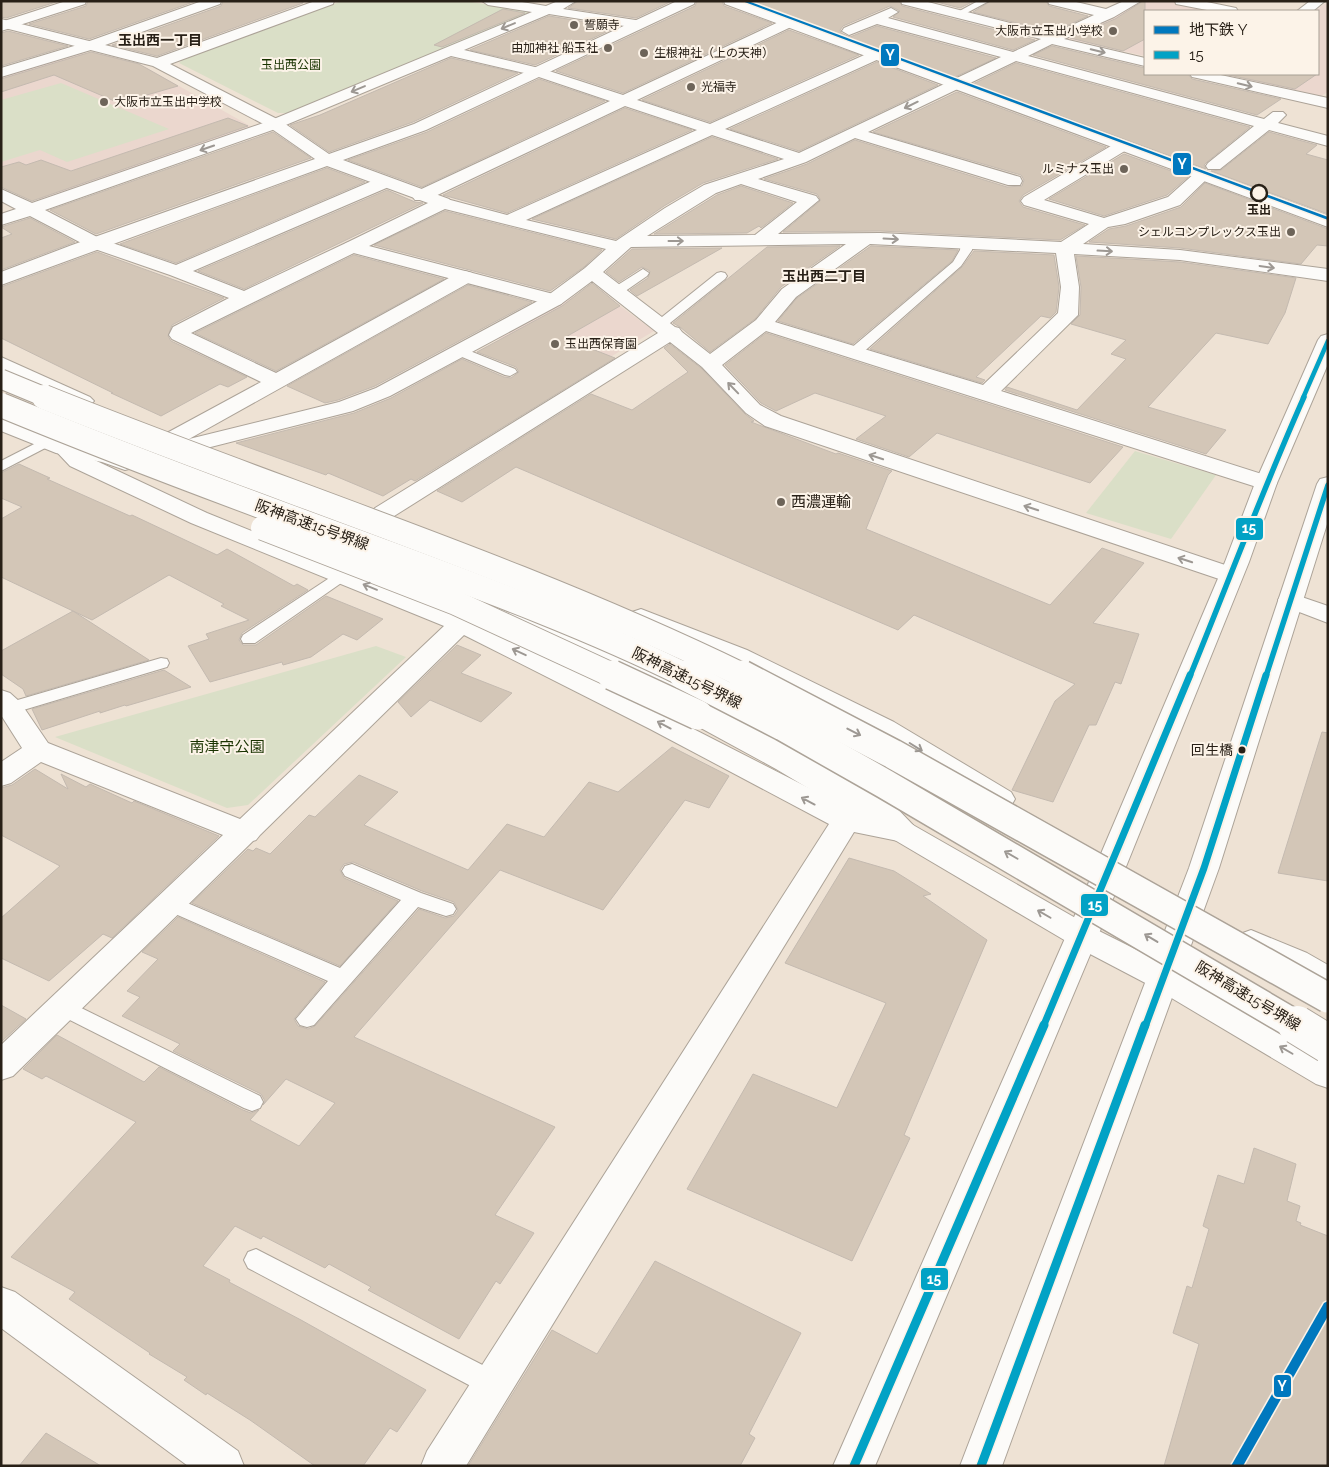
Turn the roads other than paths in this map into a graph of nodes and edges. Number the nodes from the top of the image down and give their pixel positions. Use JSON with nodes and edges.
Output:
{"nodes":[{"id":1,"x":80,"y":1,"type":"edge"},
{"id":2,"x":215,"y":1,"type":"edge"},
{"id":3,"x":328,"y":1,"type":"edge"},
{"id":4,"x":488,"y":1,"type":"edge"},
{"id":5,"x":570,"y":1,"type":"edge"},
{"id":6,"x":689,"y":1,"type":"edge"},
{"id":7,"x":730,"y":1,"type":"edge"},
{"id":8,"x":768,"y":1,"type":"edge"},
{"id":9,"x":985,"y":1,"type":"edge"},
{"id":10,"x":1054,"y":1,"type":"edge"},
{"id":11,"x":1135,"y":1,"type":"edge"},
{"id":12,"x":1181,"y":1,"type":"edge"},
{"id":13,"x":1319,"y":1,"type":"edge"},
{"id":14,"x":909,"y":2,"type":"edge"},
{"id":15,"x":546,"y":10,"type":"junction"},
{"id":16,"x":1226,"y":10,"type":"edge"},
{"id":17,"x":1306,"y":10,"type":"edge"},
{"id":18,"x":958,"y":14,"type":"junction"},
{"id":19,"x":1109,"y":14,"type":"junction"},
{"id":20,"x":875,"y":19,"type":"junction"},
{"id":21,"x":788,"y":23,"type":"junction"},
{"id":22,"x":637,"y":24,"type":"junction"},
{"id":23,"x":4,"y":25,"type":"edge"},
{"id":24,"x":849,"y":30,"type":"junction"},
{"id":25,"x":1053,"y":39,"type":"junction"},
{"id":26,"x":89,"y":46,"type":"junction"},
{"id":27,"x":449,"y":51,"type":"junction"},
{"id":28,"x":876,"y":55,"type":"junction"},
{"id":29,"x":1017,"y":57,"type":"junction"},
{"id":30,"x":1144,"y":62,"type":"edge"},
{"id":31,"x":158,"y":63,"type":"junction"},
{"id":32,"x":538,"y":72,"type":"junction"},
{"id":33,"x":1,"y":73,"type":"edge"},
{"id":34,"x":1202,"y":75,"type":"edge"},
{"id":35,"x":972,"y":76,"type":"junction"},
{"id":36,"x":955,"y":84,"type":"junction"},
{"id":37,"x":1300,"y":98,"type":"junction"},
{"id":38,"x":624,"y":100,"type":"junction"},
{"id":39,"x":1328,"y":103,"type":"edge"},
{"id":40,"x":275,"y":124,"type":"junction"},
{"id":41,"x":1267,"y":124,"type":"junction"},
{"id":42,"x":710,"y":129,"type":"junction"},
{"id":43,"x":854,"y":133,"type":"junction"},
{"id":44,"x":1328,"y":141,"type":"edge"},
{"id":45,"x":1122,"y":146,"type":"junction"},
{"id":46,"x":800,"y":159,"type":"junction"},
{"id":47,"x":327,"y":160,"type":"junction"},
{"id":48,"x":1208,"y":171,"type":"junction"},
{"id":49,"x":741,"y":179,"type":"junction"},
{"id":50,"x":1014,"y":181,"type":"dead end"},
{"id":51,"x":385,"y":182,"type":"junction"},
{"id":52,"x":1,"y":194,"type":"edge"},
{"id":53,"x":422,"y":196,"type":"junction"},
{"id":54,"x":443,"y":203,"type":"junction"},
{"id":55,"x":1328,"y":204,"type":"edge"},
{"id":56,"x":31,"y":209,"type":"junction"},
{"id":57,"x":1,"y":220,"type":"edge"},
{"id":58,"x":509,"y":221,"type":"junction"},
{"id":59,"x":1328,"y":222,"type":"edge"},
{"id":60,"x":1103,"y":223,"type":"junction"},
{"id":61,"x":866,"y":238,"type":"junction"},
{"id":62,"x":758,"y":241,"type":"junction"},
{"id":63,"x":967,"y":242,"type":"junction"},
{"id":64,"x":95,"y":243,"type":"junction"},
{"id":65,"x":623,"y":244,"type":"junction"},
{"id":66,"x":352,"y":247,"type":"junction"},
{"id":67,"x":1064,"y":248,"type":"junction"},
{"id":68,"x":177,"y":271,"type":"junction"},
{"id":69,"x":592,"y":272,"type":"junction"},
{"id":70,"x":643,"y":273,"type":"dead end"},
{"id":71,"x":1328,"y":275,"type":"edge"},
{"id":72,"x":721,"y":276,"type":"dead end"},
{"id":73,"x":465,"y":277,"type":"junction"},
{"id":74,"x":1,"y":279,"type":"edge"},
{"id":75,"x":617,"y":291,"type":"junction"},
{"id":76,"x":245,"y":298,"type":"junction"},
{"id":77,"x":554,"y":300,"type":"junction"},
{"id":78,"x":763,"y":324,"type":"junction"},
{"id":79,"x":667,"y":328,"type":"junction"},
{"id":80,"x":1328,"y":340,"type":"edge"},
{"id":81,"x":460,"y":351,"type":"junction"},
{"id":82,"x":855,"y":352,"type":"junction"},
{"id":83,"x":1,"y":363,"type":"edge"},
{"id":84,"x":710,"y":364,"type":"junction"},
{"id":85,"x":510,"y":372,"type":"dead end"},
{"id":86,"x":1,"y":379,"type":"edge"},
{"id":87,"x":276,"y":381,"type":"junction"},
{"id":88,"x":987,"y":392,"type":"junction"},
{"id":89,"x":1,"y":405,"type":"edge"},
{"id":90,"x":1,"y":414,"type":"edge"},
{"id":91,"x":1,"y":423,"type":"edge"},
{"id":92,"x":182,"y":442,"type":"junction"},
{"id":93,"x":55,"y":445,"type":"junction"},
{"id":94,"x":1,"y":467,"type":"edge"},
{"id":95,"x":1266,"y":483,"type":"junction"},
{"id":96,"x":1328,"y":484,"type":"edge"},
{"id":97,"x":383,"y":513,"type":"junction"},
{"id":98,"x":1231,"y":575,"type":"junction"},
{"id":99,"x":342,"y":576,"type":"junction"},
{"id":100,"x":1290,"y":600,"type":"junction"},
{"id":101,"x":1328,"y":615,"type":"edge"},
{"id":102,"x":461,"y":624,"type":"junction"},
{"id":103,"x":249,"y":639,"type":"dead end"},
{"id":104,"x":161,"y":662,"type":"dead end"},
{"id":105,"x":6,"y":703,"type":"edge"},
{"id":106,"x":38,"y":750,"type":"junction"},
{"id":107,"x":1,"y":776,"type":"edge"},
{"id":108,"x":846,"y":820,"type":"junction"},
{"id":109,"x":903,"y":832,"type":"junction"},
{"id":110,"x":246,"y":833,"type":"junction"},
{"id":111,"x":1112,"y":862,"type":"junction"},
{"id":112,"x":352,"y":871,"type":"dead end"},
{"id":113,"x":414,"y":898,"type":"junction"},
{"id":114,"x":171,"y":904,"type":"junction"},
{"id":115,"x":446,"y":909,"type":"dead end"},
{"id":116,"x":1188,"y":910,"type":"junction"},
{"id":117,"x":1082,"y":936,"type":"junction"},
{"id":118,"x":342,"y":978,"type":"junction"},
{"id":119,"x":1164,"y":978,"type":"junction"},
{"id":120,"x":1328,"y":980,"type":"edge"},
{"id":121,"x":1328,"y":998,"type":"edge"},
{"id":122,"x":63,"y":1007,"type":"junction"},
{"id":123,"x":306,"y":1019,"type":"dead end"},
{"id":124,"x":1328,"y":1044,"type":"edge"},
{"id":125,"x":1,"y":1066,"type":"edge"},
{"id":126,"x":1328,"y":1074,"type":"edge"},
{"id":127,"x":252,"y":1102,"type":"dead end"},
{"id":128,"x":256,"y":1260,"type":"dead end"},
{"id":129,"x":1,"y":1305,"type":"edge"},
{"id":130,"x":493,"y":1384,"type":"junction"},
{"id":131,"x":223,"y":1466,"type":"edge"},
{"id":132,"x":442,"y":1466,"type":"edge"},
{"id":133,"x":854,"y":1466,"type":"edge"},
{"id":134,"x":981,"y":1466,"type":"edge"}],
"edges":[{"from":1,"to":23,"type":"main road"},
{"from":2,"to":26,"type":"main road"},
{"from":3,"to":31,"type":"main road"},
{"from":4,"to":15,"type":"main road"},
{"from":5,"to":15,"type":"main road"},
{"from":6,"to":22,"type":"main road"},
{"from":7,"to":21,"type":"main road"},
{"from":8,"to":24,"type":"main road"},
{"from":9,"to":18,"type":"lane"},
{"from":10,"to":19,"type":"main road"},
{"from":11,"to":19,"type":"main road"},
{"from":12,"to":16,"type":"main road"},
{"from":13,"to":17,"type":"main road"},
{"from":14,"to":18,"type":"main road"},
{"from":14,"to":20,"type":"main road"},
{"from":15,"to":22,"type":"main road"},
{"from":15,"to":27,"type":"main road","one_way":true},
{"from":18,"to":25,"type":"main road"},
{"from":19,"to":25,"type":"main road"},
{"from":20,"to":24,"type":"main road"},
{"from":20,"to":29,"type":"main road"},
{"from":21,"to":28,"type":"main road"},
{"from":21,"to":38,"type":"main road"},
{"from":22,"to":32,"type":"main road"},
{"from":23,"to":26,"type":"main road"},
{"from":24,"to":35,"type":"main road"},
{"from":25,"to":29,"type":"main road"},
{"from":25,"to":30,"type":"main road","one_way":true},
{"from":26,"to":31,"type":"main road"},
{"from":26,"to":33,"type":"main road"},
{"from":27,"to":32,"type":"main road"},
{"from":27,"to":40,"type":"main road","one_way":true},
{"from":28,"to":36,"type":"main road"},
{"from":28,"to":42,"type":"main road"},
{"from":29,"to":35,"type":"main road"},
{"from":29,"to":41,"type":"main road"},
{"from":31,"to":40,"type":"main road"},
{"from":32,"to":38,"type":"main road"},
{"from":32,"to":47,"type":"main road"},
{"from":34,"to":37,"type":"main road","one_way":true},
{"from":35,"to":36,"type":"main road"},
{"from":35,"to":48,"type":"main road"},
{"from":36,"to":43,"type":"main road","one_way":true},
{"from":36,"to":45,"type":"main road"},
{"from":37,"to":39,"type":"main road"},
{"from":37,"to":41,"type":"main road"},
{"from":38,"to":42,"type":"main road"},
{"from":38,"to":53,"type":"main road"},
{"from":40,"to":47,"type":"main road"},
{"from":40,"to":56,"type":"main road","one_way":true},
{"from":41,"to":44,"type":"main road"},
{"from":41,"to":48,"type":"main road"},
{"from":42,"to":46,"type":"main road"},
{"from":42,"to":58,"type":"main road"},
{"from":43,"to":46,"type":"main road"},
{"from":43,"to":50,"type":"main road"},
{"from":45,"to":48,"type":"main road"},
{"from":45,"to":60,"type":"main road"},
{"from":46,"to":49,"type":"main road"},
{"from":47,"to":51,"type":"main road"},
{"from":47,"to":64,"type":"main road"},
{"from":48,"to":55,"type":"main road"},
{"from":48,"to":59,"type":"main road"},
{"from":48,"to":60,"type":"main road"},
{"from":49,"to":62,"type":"main road"},
{"from":49,"to":65,"type":"main road"},
{"from":51,"to":53,"type":"main road"},
{"from":51,"to":68,"type":"main road"},
{"from":52,"to":56,"type":"main road"},
{"from":53,"to":54,"type":"main road"},
{"from":54,"to":58,"type":"main road"},
{"from":54,"to":66,"type":"main road"},
{"from":56,"to":57,"type":"main road"},
{"from":56,"to":64,"type":"main road"},
{"from":58,"to":65,"type":"main road"},
{"from":60,"to":67,"type":"main road"},
{"from":61,"to":62,"type":"main road"},
{"from":61,"to":63,"type":"main road","one_way":true},
{"from":61,"to":78,"type":"main road"},
{"from":65,"to":62,"type":"main road","one_way":true},
{"from":63,"to":67,"type":"main road"},
{"from":63,"to":82,"type":"lane"},
{"from":64,"to":68,"type":"main road"},
{"from":64,"to":74,"type":"main road"},
{"from":65,"to":69,"type":"main road"},
{"from":66,"to":73,"type":"main road"},
{"from":66,"to":76,"type":"main road"},
{"from":67,"to":71,"type":"main road","one_way":true},
{"from":67,"to":88,"type":"main road"},
{"from":68,"to":76,"type":"main road"},
{"from":69,"to":75,"type":"main road"},
{"from":69,"to":77,"type":"main road"},
{"from":70,"to":75,"type":"lane"},
{"from":72,"to":79,"type":"lane"},
{"from":73,"to":77,"type":"main road"},
{"from":73,"to":87,"type":"main road"},
{"from":75,"to":79,"type":"main road"},
{"from":76,"to":87,"type":"main road"},
{"from":77,"to":81,"type":"main road"},
{"from":78,"to":82,"type":"main road"},
{"from":78,"to":84,"type":"main road"},
{"from":79,"to":84,"type":"main road"},
{"from":79,"to":97,"type":"main road"},
{"from":80,"to":95,"type":"main road"},
{"from":81,"to":85,"type":"lane"},
{"from":81,"to":92,"type":"main road"},
{"from":82,"to":88,"type":"main road"},
{"from":83,"to":92,"type":"main road"},
{"from":98,"to":84,"type":"main road","one_way":true},
{"from":86,"to":121,"type":"main road","name":"阪神高速15号堺線","one_way":true,"bridge":true},
{"from":87,"to":92,"type":"main road"},
{"from":88,"to":95,"type":"main road"},
{"from":124,"to":89,"type":"main road","name":"阪神高速15号堺線","one_way":true,"bridge":true},
{"from":90,"to":109,"type":"main road","bridge":true},
{"from":91,"to":93,"type":"main road"},
{"from":92,"to":97,"type":"main road"},
{"from":93,"to":94,"type":"lane"},
{"from":93,"to":99,"type":"main road"},
{"from":93,"to":109,"type":"main road"},
{"from":95,"to":98,"type":"main road"},
{"from":96,"to":100,"type":"main road"},
{"from":97,"to":111,"type":"main road","one_way":true},
{"from":98,"to":111,"type":"main road"},
{"from":102,"to":99,"type":"main road","one_way":true},
{"from":99,"to":103,"type":"lane"},
{"from":100,"to":101,"type":"main road"},
{"from":100,"to":116,"type":"main road"},
{"from":108,"to":102,"type":"main road","one_way":true},
{"from":102,"to":110,"type":"main road"},
{"from":104,"to":105,"type":"lane"},
{"from":105,"to":106,"type":"main road"},
{"from":106,"to":107,"type":"main road"},
{"from":106,"to":110,"type":"main road"},
{"from":108,"to":109,"type":"main road"},
{"from":108,"to":130,"type":"main road"},
{"from":117,"to":109,"type":"main road","one_way":true},
{"from":110,"to":114,"type":"main road"},
{"from":111,"to":116,"type":"main road"},
{"from":111,"to":117,"type":"main road"},
{"from":112,"to":113,"type":"lane"},
{"from":113,"to":115,"type":"lane"},
{"from":113,"to":118,"type":"lane"},
{"from":114,"to":118,"type":"lane"},
{"from":114,"to":122,"type":"main road"},
{"from":116,"to":119,"type":"main road"},
{"from":116,"to":120,"type":"main road"},
{"from":117,"to":119,"type":"main road"},
{"from":117,"to":133,"type":"main road"},
{"from":118,"to":123,"type":"lane"},
{"from":126,"to":119,"type":"main road","one_way":true},
{"from":119,"to":134,"type":"main road"},
{"from":122,"to":125,"type":"main road"},
{"from":122,"to":127,"type":"lane"},
{"from":128,"to":130,"type":"lane"},
{"from":129,"to":131,"type":"main road"},
{"from":130,"to":132,"type":"main road"}]}
